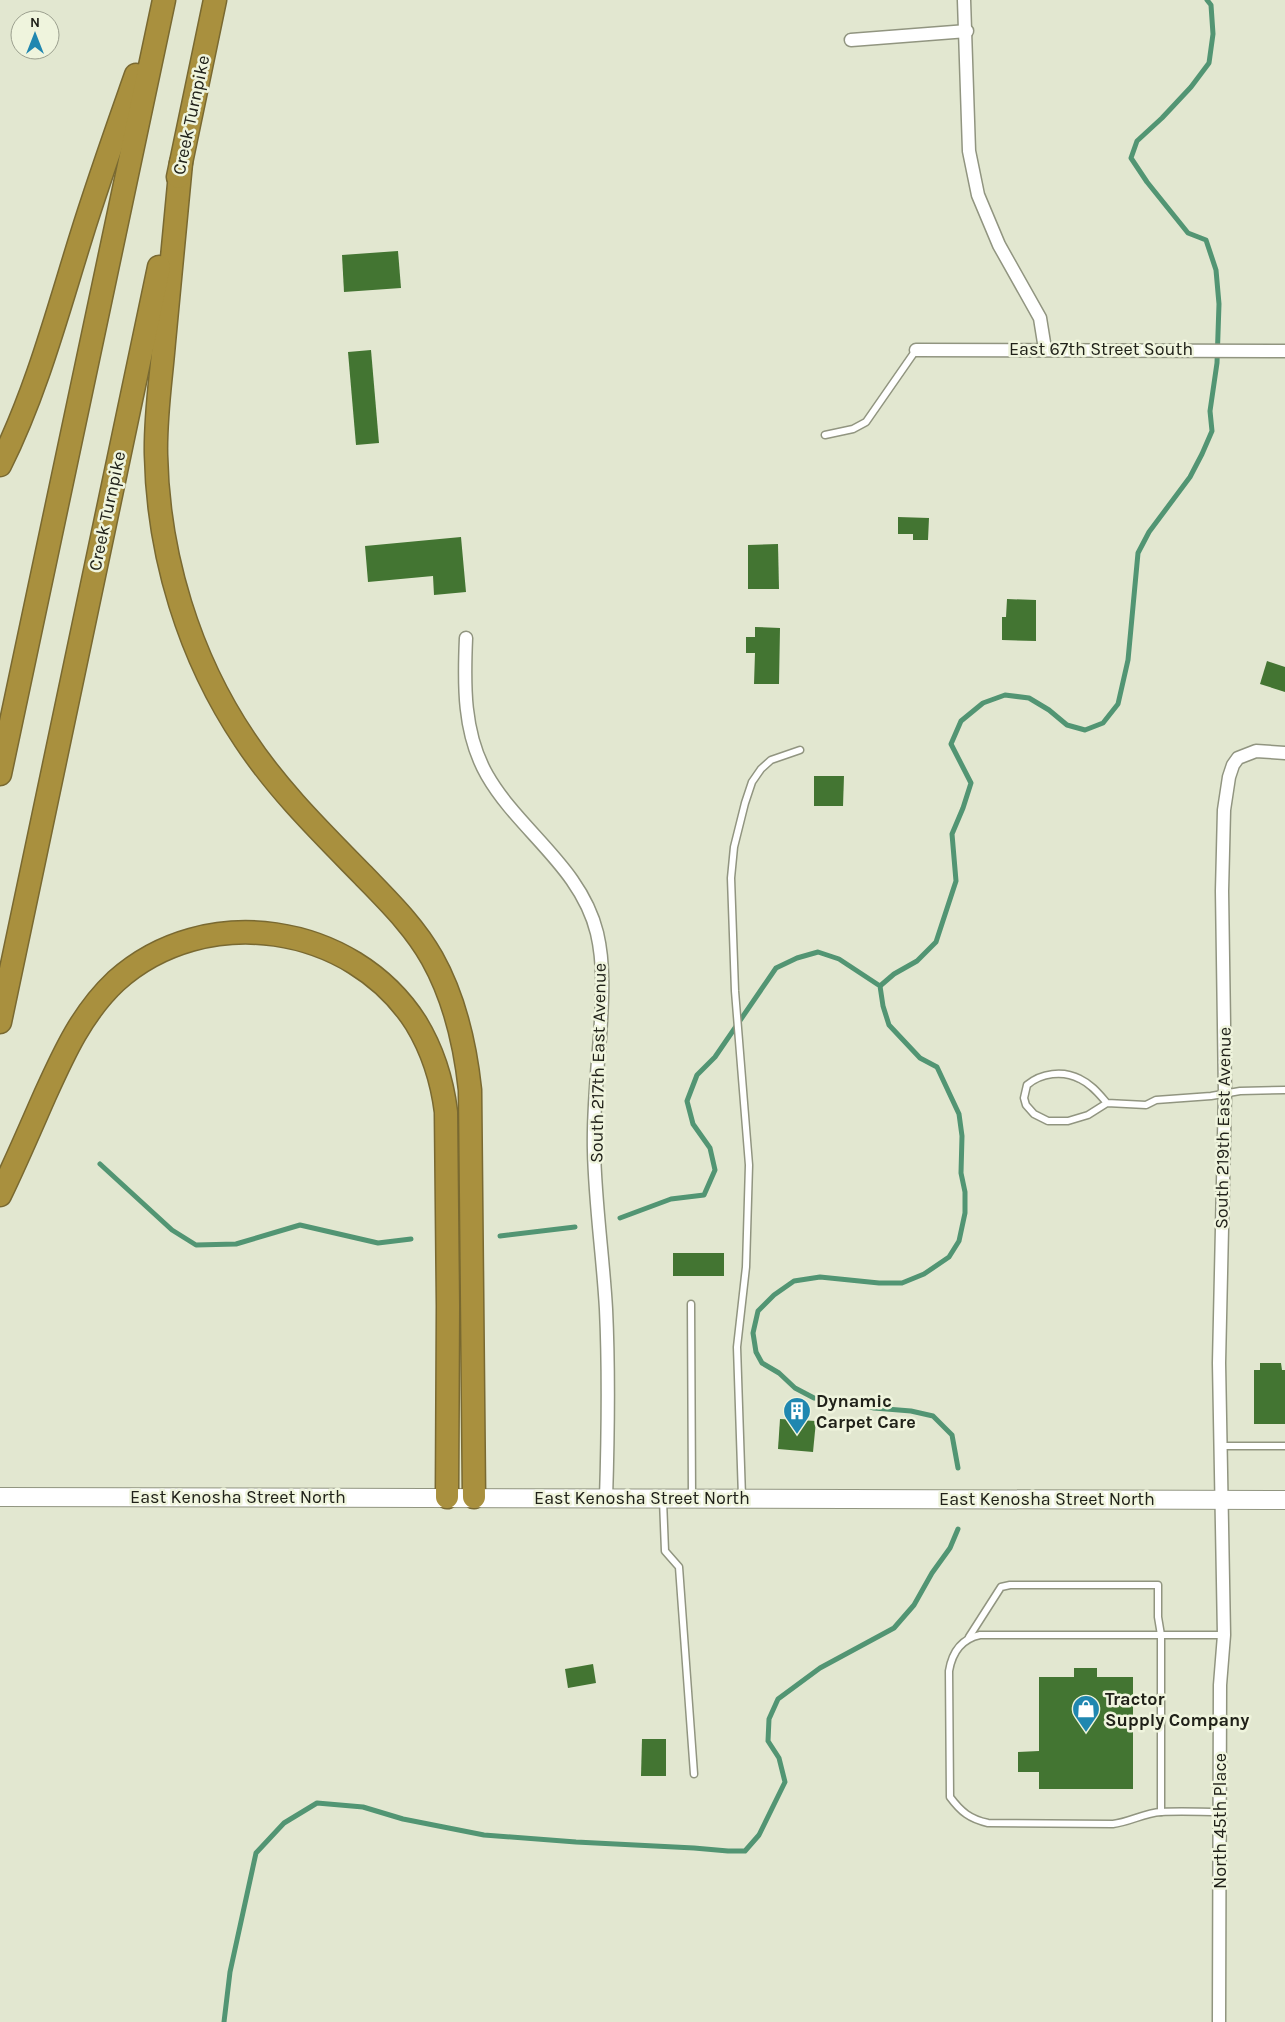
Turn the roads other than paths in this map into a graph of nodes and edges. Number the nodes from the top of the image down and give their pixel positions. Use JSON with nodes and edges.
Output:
{"nodes":[{"id":1,"x":162,"y":0,"type":"edge"},
{"id":2,"x":215,"y":0,"type":"edge"},
{"id":3,"x":964,"y":0,"type":"edge"},
{"id":4,"x":967,"y":31,"type":"junction"},
{"id":5,"x":851,"y":40,"type":"dead end"},
{"id":6,"x":181,"y":163,"type":"junction"},
{"id":7,"x":1045,"y":349,"type":"junction"},
{"id":8,"x":916,"y":350,"type":"joint"},
{"id":9,"x":1285,"y":351,"type":"edge"},
{"id":10,"x":825,"y":435,"type":"dead end"},
{"id":11,"x":0,"y":465,"type":"edge"},
{"id":12,"x":466,"y":638,"type":"dead end"},
{"id":13,"x":800,"y":750,"type":"dead end"},
{"id":14,"x":1285,"y":753,"type":"edge"},
{"id":15,"x":0,"y":774,"type":"edge"},
{"id":16,"x":0,"y":1022,"type":"edge"},
{"id":17,"x":1285,"y":1090,"type":"edge"},
{"id":18,"x":1225,"y":1094,"type":"junction"},
{"id":19,"x":1107,"y":1103,"type":"junction"},
{"id":20,"x":0,"y":1195,"type":"edge"},
{"id":21,"x":691,"y":1304,"type":"dead end"},
{"id":22,"x":1222,"y":1446,"type":"junction"},
{"id":23,"x":1285,"y":1446,"type":"edge"},
{"id":24,"x":0,"y":1497,"type":"edge"},
{"id":25,"x":447,"y":1497,"type":"junction"},
{"id":26,"x":474,"y":1497,"type":"junction"},
{"id":27,"x":606,"y":1499,"type":"junction"},
{"id":28,"x":663,"y":1499,"type":"junction"},
{"id":29,"x":692,"y":1499,"type":"junction"},
{"id":30,"x":742,"y":1499,"type":"junction"},
{"id":31,"x":1222,"y":1500,"type":"junction"},
{"id":32,"x":1285,"y":1500,"type":"edge"},
{"id":33,"x":1161,"y":1635,"type":"junction"},
{"id":34,"x":1224,"y":1635,"type":"junction"},
{"id":35,"x":969,"y":1637,"type":"junction"},
{"id":36,"x":694,"y":1774,"type":"dead end"},
{"id":37,"x":1161,"y":1812,"type":"junction"},
{"id":38,"x":1220,"y":1812,"type":"junction"},
{"id":39,"x":1219,"y":2022,"type":"edge"}],
"edges":[{"from":1,"to":11,"type":"highway"},
{"from":1,"to":15,"type":"highway"},
{"from":2,"to":6,"type":"highway","name":"Creek Turnpike"},
{"from":3,"to":4,"type":"street"},
{"from":4,"to":5,"type":"street"},
{"from":4,"to":7,"type":"street"},
{"from":6,"to":16,"type":"highway","name":"Creek Turnpike"},
{"from":6,"to":26,"type":"highway"},
{"from":7,"to":8,"type":"street","name":"East 67th Street South"},
{"from":7,"to":9,"type":"street","name":"East 67th Street South"},
{"from":8,"to":10,"type":"lane"},
{"from":12,"to":27,"type":"street","name":"South 217th East Avenue"},
{"from":13,"to":30,"type":"lane"},
{"from":14,"to":18,"type":"street","name":"South 219th East Avenue"},
{"from":17,"to":18,"type":"lane"},
{"from":18,"to":19,"type":"lane"},
{"from":18,"to":22,"type":"street","name":"South 219th East Avenue"},
{"from":19,"to":19,"type":"lane"},
{"from":20,"to":25,"type":"highway"},
{"from":21,"to":29,"type":"lane"},
{"from":22,"to":23,"type":"lane"},
{"from":22,"to":31,"type":"street","name":"South 219th East Avenue"},
{"from":24,"to":25,"type":"main road","name":"East Kenosha Street North"},
{"from":25,"to":26,"type":"main road","name":"East Kenosha Street North"},
{"from":26,"to":27,"type":"main road","name":"East Kenosha Street North"},
{"from":27,"to":28,"type":"main road","name":"East Kenosha Street North"},
{"from":28,"to":29,"type":"main road","name":"East Kenosha Street North"},
{"from":28,"to":36,"type":"lane"},
{"from":29,"to":30,"type":"main road","name":"East Kenosha Street North"},
{"from":30,"to":31,"type":"main road","name":"East Kenosha Street North"},
{"from":31,"to":32,"type":"main road","name":"East Kenosha Street North"},
{"from":31,"to":34,"type":"street","name":"North 45th Place"},
{"from":33,"to":34,"type":"lane"},
{"from":33,"to":35,"type":"lane"},
{"from":33,"to":35,"type":"lane"},
{"from":33,"to":37,"type":"lane"},
{"from":34,"to":38,"type":"street","name":"North 45th Place"},
{"from":35,"to":37,"type":"lane"},
{"from":37,"to":38,"type":"lane"},
{"from":38,"to":39,"type":"street","name":"North 45th Place"}]}
